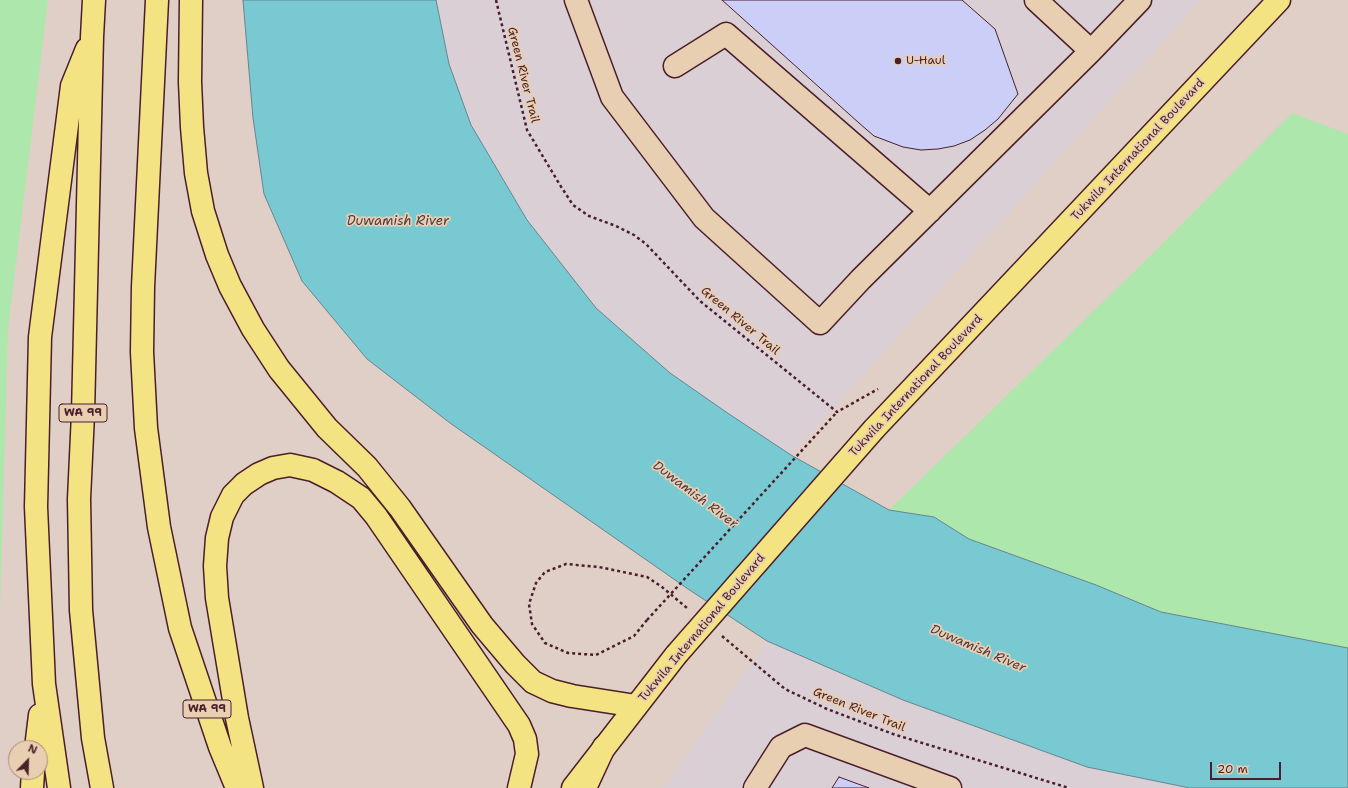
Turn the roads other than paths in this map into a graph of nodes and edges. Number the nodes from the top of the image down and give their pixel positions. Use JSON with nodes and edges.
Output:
{"nodes":[{"id":1,"x":94,"y":0,"type":"edge"},
{"id":2,"x":157,"y":0,"type":"edge"},
{"id":3,"x":191,"y":0,"type":"edge"},
{"id":4,"x":576,"y":0,"type":"edge"},
{"id":5,"x":1036,"y":0,"type":"edge"},
{"id":6,"x":1140,"y":0,"type":"edge"},
{"id":7,"x":1278,"y":0,"type":"edge"},
{"id":8,"x":92,"y":37,"type":"junction"},
{"id":9,"x":1091,"y":51,"type":"junction"},
{"id":10,"x":675,"y":66,"type":"dead end"},
{"id":11,"x":930,"y":211,"type":"junction"},
{"id":12,"x":44,"y":684,"type":"junction"},
{"id":13,"x":636,"y":706,"type":"junction"},
{"id":14,"x":37,"y":740,"type":"edge"},
{"id":15,"x":604,"y":747,"type":"junction"},
{"id":16,"x":59,"y":788,"type":"edge"},
{"id":17,"x":102,"y":788,"type":"edge"},
{"id":18,"x":237,"y":788,"type":"edge"},
{"id":19,"x":252,"y":788,"type":"edge"},
{"id":20,"x":519,"y":788,"type":"edge"},
{"id":21,"x":572,"y":788,"type":"edge"},
{"id":22,"x":585,"y":788,"type":"edge"},
{"id":23,"x":755,"y":788,"type":"edge"},
{"id":24,"x":950,"y":788,"type":"edge"}],
"edges":[{"from":1,"to":8,"type":"main road","number":"WA 99"},
{"from":2,"to":18,"type":"main road","number":"WA 99"},
{"from":3,"to":13,"type":"main road"},
{"from":4,"to":11,"type":"lane"},
{"from":5,"to":9,"type":"lane"},
{"from":6,"to":9,"type":"lane"},
{"from":7,"to":13,"type":"main road","name":"Tukwila International Boulevard","bridge":true},
{"from":8,"to":12,"type":"main road"},
{"from":8,"to":17,"type":"main road","number":"WA 99"},
{"from":9,"to":11,"type":"lane"},
{"from":10,"to":11,"type":"lane"},
{"from":12,"to":14,"type":"main road"},
{"from":12,"to":16,"type":"main road"},
{"from":13,"to":15,"type":"main road","name":"Tukwila International Boulevard"},
{"from":15,"to":21,"type":"main road","name":"Tukwila International Boulevard"},
{"from":15,"to":22,"type":"main road"},
{"from":19,"to":20,"type":"main road"},
{"from":23,"to":24,"type":"lane"}]}
